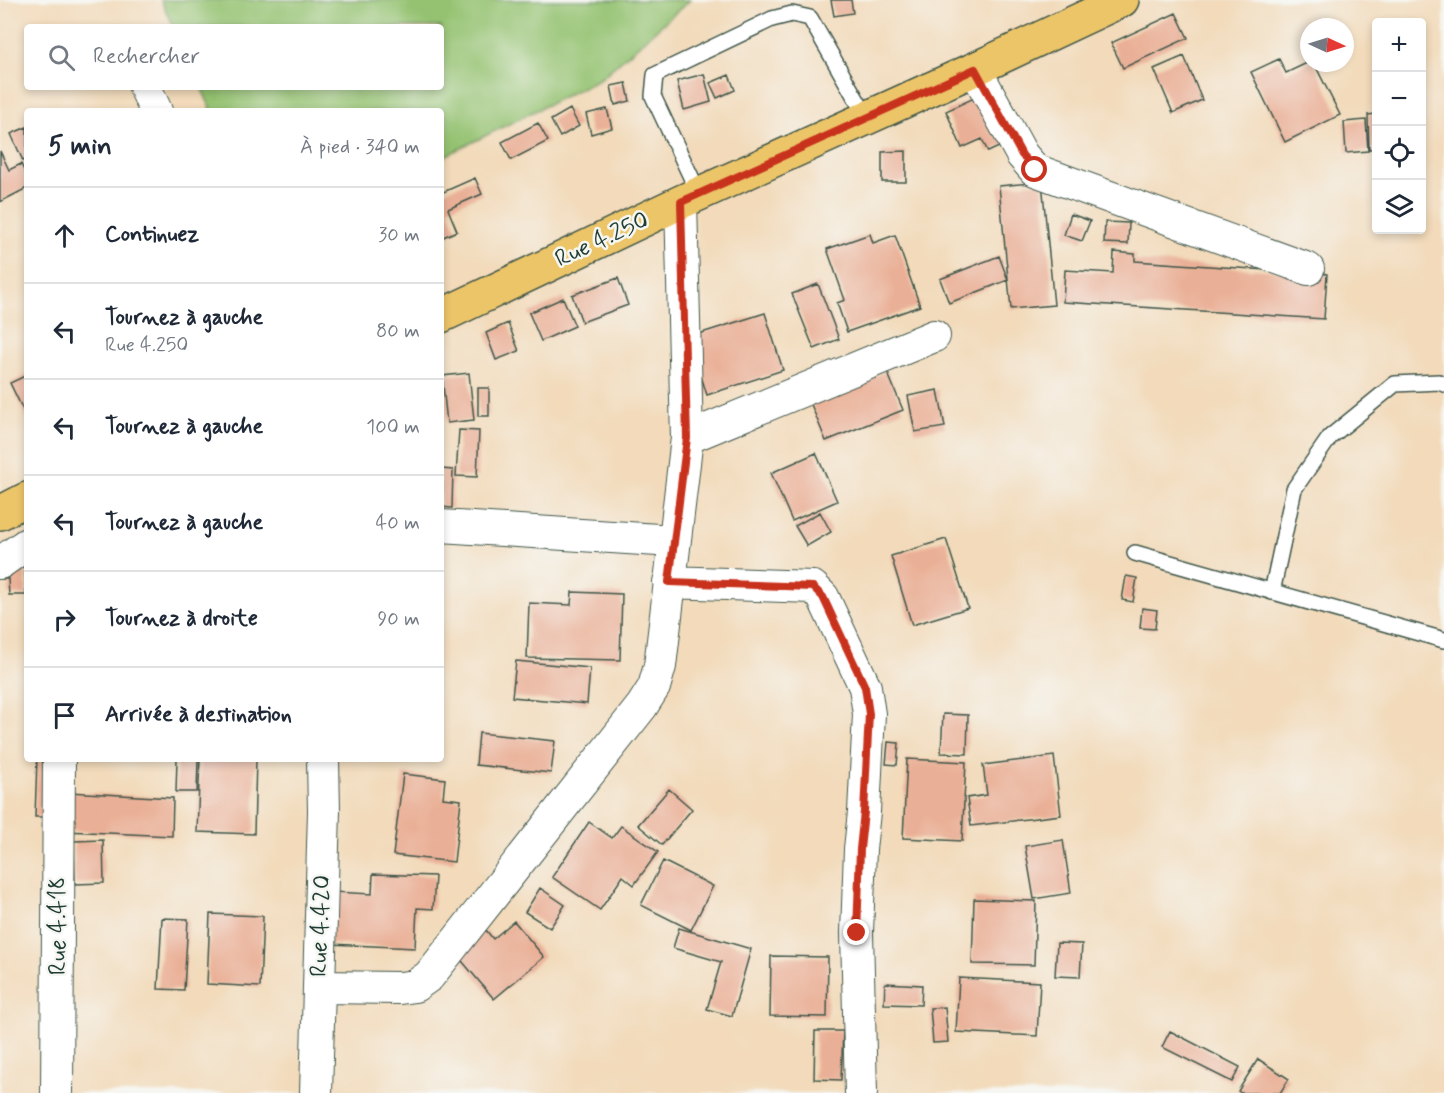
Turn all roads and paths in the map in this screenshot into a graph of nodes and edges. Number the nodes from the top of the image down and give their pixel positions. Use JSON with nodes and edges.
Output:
{"nodes":[{"id":1,"x":1122,"y":0,"type":"edge"},
{"id":2,"x":975,"y":69,"type":"junction"},
{"id":3,"x":146,"y":90,"type":"edge"},
{"id":4,"x":155,"y":108,"type":"edge"},
{"id":5,"x":867,"y":118,"type":"junction"},
{"id":6,"x":690,"y":198,"type":"junction"},
{"id":7,"x":1308,"y":269,"type":"dead end"},
{"id":8,"x":444,"y":315,"type":"edge"},
{"id":9,"x":934,"y":336,"type":"dead end"},
{"id":10,"x":1444,"y":384,"type":"edge"},
{"id":11,"x":687,"y":438,"type":"junction"},
{"id":12,"x":24,"y":501,"type":"edge"},
{"id":13,"x":0,"y":513,"type":"edge"},
{"id":14,"x":444,"y":526,"type":"edge"},
{"id":15,"x":674,"y":541,"type":"junction"},
{"id":16,"x":24,"y":546,"type":"edge"},
{"id":17,"x":1135,"y":553,"type":"dead end"},
{"id":18,"x":0,"y":563,"type":"edge"},
{"id":19,"x":669,"y":582,"type":"junction"},
{"id":20,"x":1272,"y":592,"type":"junction"},
{"id":21,"x":1444,"y":640,"type":"edge"},
{"id":22,"x":59,"y":762,"type":"edge"},
{"id":23,"x":323,"y":762,"type":"edge"},
{"id":24,"x":319,"y":987,"type":"junction"},
{"id":25,"x":57,"y":1093,"type":"edge"},
{"id":26,"x":316,"y":1093,"type":"edge"},
{"id":27,"x":861,"y":1093,"type":"edge"}],
"edges":[{"from":1,"to":2,"type":"main road","name":"Rue 4.250"},
{"from":2,"to":5,"type":"main road","name":"Rue 4.250"},
{"from":2,"to":7,"type":"street"},
{"from":3,"to":4,"type":"street"},
{"from":5,"to":6,"type":"main road","name":"Rue 4.250"},
{"from":5,"to":6,"type":"lane"},
{"from":6,"to":8,"type":"main road","name":"Rue 4.250"},
{"from":6,"to":11,"type":"street"},
{"from":9,"to":11,"type":"street"},
{"from":10,"to":20,"type":"lane"},
{"from":11,"to":15,"type":"street"},
{"from":12,"to":13,"type":"main road"},
{"from":14,"to":15,"type":"street"},
{"from":15,"to":19,"type":"street"},
{"from":16,"to":18,"type":"street"},
{"from":17,"to":20,"type":"lane"},
{"from":19,"to":24,"type":"street"},
{"from":19,"to":27,"type":"street"},
{"from":20,"to":21,"type":"lane"},
{"from":22,"to":25,"type":"street","name":"Rue 4.418"},
{"from":23,"to":24,"type":"street","name":"Rue 4.420"},
{"from":24,"to":26,"type":"street","name":"Rue 4.420"}]}
